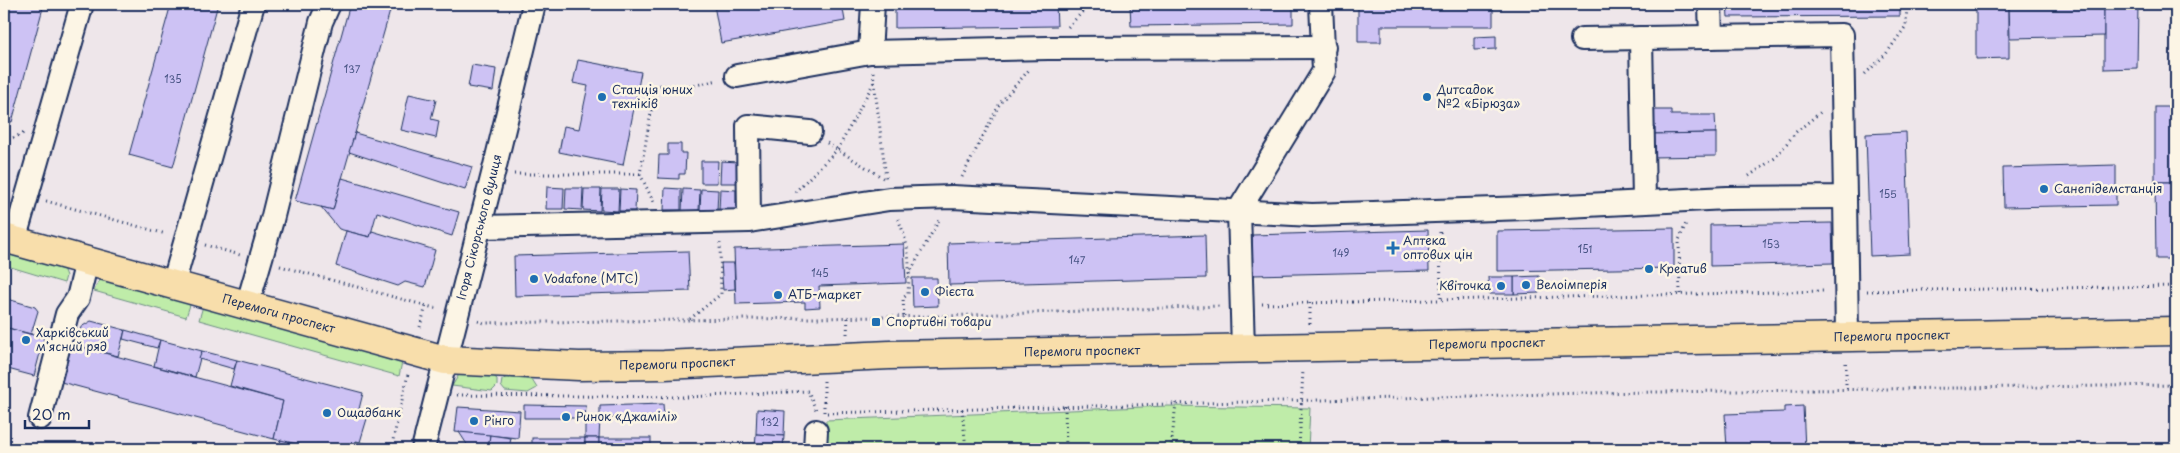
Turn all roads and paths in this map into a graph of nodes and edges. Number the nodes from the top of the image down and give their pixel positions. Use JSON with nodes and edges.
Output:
{"nodes":[{"id":1,"x":82,"y":4,"type":"edge"},
{"id":2,"x":253,"y":4,"type":"edge"},
{"id":3,"x":534,"y":4,"type":"edge"},
{"id":4,"x":873,"y":4,"type":"edge"},
{"id":5,"x":1090,"y":4,"type":"edge"},
{"id":6,"x":1321,"y":4,"type":"edge"},
{"id":7,"x":1710,"y":4,"type":"edge"},
{"id":8,"x":322,"y":10,"type":"edge"},
{"id":9,"x":1711,"y":37,"type":"junction"},
{"id":10,"x":1641,"y":38,"type":"junction"},
{"id":11,"x":1582,"y":39,"type":"dead end"},
{"id":12,"x":1048,"y":48,"type":"junction"},
{"id":13,"x":1324,"y":48,"type":"junction"},
{"id":14,"x":870,"y":52,"type":"junction"},
{"id":15,"x":737,"y":76,"type":"joint"},
{"id":16,"x":874,"y":82,"type":"dead end"},
{"id":17,"x":810,"y":132,"type":"joint"},
{"id":18,"x":838,"y":149,"type":"junction"},
{"id":19,"x":493,"y":174,"type":"junction"},
{"id":20,"x":640,"y":174,"type":"junction"},
{"id":21,"x":886,"y":180,"type":"dead end"},
{"id":22,"x":27,"y":196,"type":"junction"},
{"id":23,"x":952,"y":197,"type":"junction"},
{"id":24,"x":1698,"y":198,"type":"junction"},
{"id":25,"x":1845,"y":198,"type":"junction"},
{"id":26,"x":1644,"y":201,"type":"junction"},
{"id":27,"x":1239,"y":210,"type":"junction"},
{"id":28,"x":1439,"y":212,"type":"junction"},
{"id":29,"x":759,"y":220,"type":"junction"},
{"id":30,"x":720,"y":222,"type":"junction"},
{"id":31,"x":665,"y":224,"type":"junction"},
{"id":32,"x":479,"y":227,"type":"junction"},
{"id":33,"x":9,"y":239,"type":"edge"},
{"id":34,"x":186,"y":239,"type":"junction"},
{"id":35,"x":260,"y":260,"type":"junction"},
{"id":36,"x":87,"y":261,"type":"junction"},
{"id":37,"x":909,"y":274,"type":"dead end"},
{"id":38,"x":173,"y":285,"type":"junction"},
{"id":39,"x":2176,"y":286,"type":"edge"},
{"id":40,"x":1846,"y":291,"type":"junction"},
{"id":41,"x":1680,"y":294,"type":"junction"},
{"id":42,"x":1441,"y":299,"type":"junction"},
{"id":43,"x":1242,"y":305,"type":"junction"},
{"id":44,"x":247,"y":306,"type":"junction"},
{"id":45,"x":426,"y":306,"type":"junction"},
{"id":46,"x":456,"y":315,"type":"junction"},
{"id":47,"x":689,"y":320,"type":"junction"},
{"id":48,"x":420,"y":328,"type":"dead end"},
{"id":49,"x":2176,"y":331,"type":"edge"},
{"id":50,"x":1847,"y":336,"type":"junction"},
{"id":51,"x":1243,"y":349,"type":"junction"},
{"id":52,"x":445,"y":360,"type":"junction"},
{"id":53,"x":409,"y":372,"type":"dead end"},
{"id":54,"x":2176,"y":385,"type":"edge"},
{"id":55,"x":450,"y":395,"type":"dead end"},
{"id":56,"x":1301,"y":400,"type":"junction"},
{"id":57,"x":1176,"y":403,"type":"junction"},
{"id":58,"x":1064,"y":406,"type":"junction"},
{"id":59,"x":962,"y":410,"type":"junction"},
{"id":60,"x":40,"y":418,"type":"dead end"},
{"id":61,"x":391,"y":449,"type":"edge"},
{"id":62,"x":423,"y":449,"type":"edge"},
{"id":63,"x":966,"y":449,"type":"edge"},
{"id":64,"x":1066,"y":449,"type":"edge"},
{"id":65,"x":1171,"y":449,"type":"edge"},
{"id":66,"x":1299,"y":449,"type":"edge"}],
"edges":[{"from":1,"to":22,"type":"street"},
{"from":2,"to":34,"type":"street"},
{"from":3,"to":19,"type":"street","name":"Ігоря Сікорського вулиця"},
{"from":4,"to":14,"type":"street"},
{"from":5,"to":12,"type":"path"},
{"from":6,"to":13,"type":"street"},
{"from":7,"to":9,"type":"street"},
{"from":8,"to":35,"type":"street"},
{"from":9,"to":10,"type":"street"},
{"from":9,"to":25,"type":"street"},
{"from":10,"to":11,"type":"street"},
{"from":10,"to":26,"type":"street"},
{"from":12,"to":13,"type":"street"},
{"from":12,"to":14,"type":"street"},
{"from":12,"to":23,"type":"path"},
{"from":13,"to":27,"type":"street"},
{"from":14,"to":15,"type":"street"},
{"from":15,"to":20,"type":"path"},
{"from":16,"to":18,"type":"path"},
{"from":17,"to":18,"type":"path"},
{"from":17,"to":29,"type":"street"},
{"from":18,"to":21,"type":"path"},
{"from":18,"to":29,"type":"path"},
{"from":19,"to":20,"type":"path"},
{"from":19,"to":32,"type":"street","name":"Ігоря Сікорського вулиця"},
{"from":20,"to":31,"type":"path"},
{"from":22,"to":33,"type":"street"},
{"from":22,"to":34,"type":"path"},
{"from":23,"to":27,"type":"street"},
{"from":23,"to":29,"type":"street"},
{"from":23,"to":37,"type":"path"},
{"from":24,"to":25,"type":"street"},
{"from":24,"to":26,"type":"street"},
{"from":24,"to":41,"type":"path"},
{"from":25,"to":40,"type":"street"},
{"from":26,"to":28,"type":"street"},
{"from":27,"to":28,"type":"street"},
{"from":27,"to":43,"type":"street"},
{"from":28,"to":42,"type":"path"},
{"from":29,"to":30,"type":"street"},
{"from":30,"to":31,"type":"street"},
{"from":30,"to":47,"type":"path"},
{"from":31,"to":32,"type":"street"},
{"from":32,"to":46,"type":"street","name":"Ігоря Сікорського вулиця"},
{"from":33,"to":36,"type":"main road","name":"Перемоги проспект"},
{"from":34,"to":35,"type":"path"},
{"from":34,"to":38,"type":"street"},
{"from":35,"to":44,"type":"street"},
{"from":35,"to":45,"type":"path"},
{"from":36,"to":38,"type":"main road","name":"Перемоги проспект"},
{"from":36,"to":60,"type":"street"},
{"from":38,"to":44,"type":"main road","name":"Перемоги проспект"},
{"from":39,"to":40,"type":"path"},
{"from":40,"to":41,"type":"path"},
{"from":40,"to":50,"type":"street"},
{"from":41,"to":42,"type":"path"},
{"from":42,"to":43,"type":"path"},
{"from":43,"to":47,"type":"path"},
{"from":43,"to":51,"type":"street"},
{"from":44,"to":52,"type":"main road","name":"Перемоги проспект"},
{"from":45,"to":46,"type":"path"},
{"from":45,"to":48,"type":"path"},
{"from":46,"to":47,"type":"path"},
{"from":46,"to":52,"type":"street","name":"Ігоря Сікорського вулиця"},
{"from":49,"to":50,"type":"main road","name":"Перемоги проспект"},
{"from":50,"to":51,"type":"main road","name":"Перемоги проспект"},
{"from":51,"to":52,"type":"main road","name":"Перемоги проспект"},
{"from":52,"to":62,"type":"street","name":"Ігоря Сікорського вулиця"},
{"from":53,"to":61,"type":"path"},
{"from":54,"to":56,"type":"path"},
{"from":55,"to":59,"type":"path"},
{"from":56,"to":57,"type":"path"},
{"from":56,"to":66,"type":"path"},
{"from":57,"to":58,"type":"path"},
{"from":57,"to":65,"type":"path"},
{"from":58,"to":59,"type":"path"},
{"from":58,"to":64,"type":"path"},
{"from":59,"to":63,"type":"path"}]}
